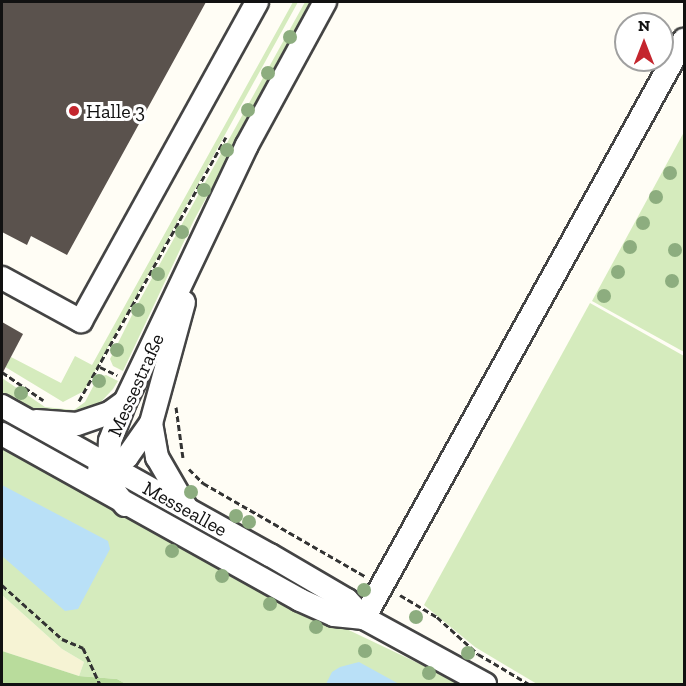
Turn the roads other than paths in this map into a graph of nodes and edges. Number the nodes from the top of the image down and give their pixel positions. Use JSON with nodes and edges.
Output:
{"nodes":[{"id":1,"x":257,"y":2,"type":"edge"},
{"id":2,"x":325,"y":2,"type":"edge"},
{"id":3,"x":684,"y":40,"type":"edge"},
{"id":4,"x":196,"y":254,"type":"junction"},
{"id":5,"x":2,"y":278,"type":"edge"},
{"id":6,"x":130,"y":392,"type":"junction"},
{"id":7,"x":2,"y":406,"type":"edge"},
{"id":8,"x":23,"y":419,"type":"junction"},
{"id":9,"x":151,"y":423,"type":"junction"},
{"id":10,"x":2,"y":434,"type":"edge"},
{"id":11,"x":109,"y":467,"type":"junction"},
{"id":12,"x":64,"y":470,"type":"junction"},
{"id":13,"x":125,"y":505,"type":"junction"},
{"id":14,"x":189,"y":510,"type":"junction"},
{"id":15,"x":364,"y":618,"type":"junction"},
{"id":16,"x":485,"y":684,"type":"edge"}],
"edges":[{"from":1,"to":5,"type":"street"},
{"from":2,"to":4,"type":"street","name":"Messestraße"},
{"from":3,"to":15,"type":"street"},
{"from":4,"to":6,"type":"street","name":"Messestraße"},
{"from":4,"to":9,"type":"street","name":"Messestraße"},
{"from":6,"to":8,"type":"street"},
{"from":6,"to":11,"type":"street","name":"Messestraße"},
{"from":7,"to":8,"type":"street","name":"Messeallee"},
{"from":8,"to":11,"type":"street","name":"Messeallee"},
{"from":9,"to":11,"type":"street","name":"Messestraße"},
{"from":9,"to":14,"type":"street"},
{"from":10,"to":12,"type":"street","name":"Messeallee"},
{"from":11,"to":12,"type":"street"},
{"from":11,"to":13,"type":"street"},
{"from":11,"to":14,"type":"street","name":"Messeallee"},
{"from":12,"to":13,"type":"street","name":"Messeallee"},
{"from":13,"to":15,"type":"street","name":"Messeallee"},
{"from":14,"to":15,"type":"street","name":"Messeallee"},
{"from":15,"to":16,"type":"street","name":"Messeallee"}]}
